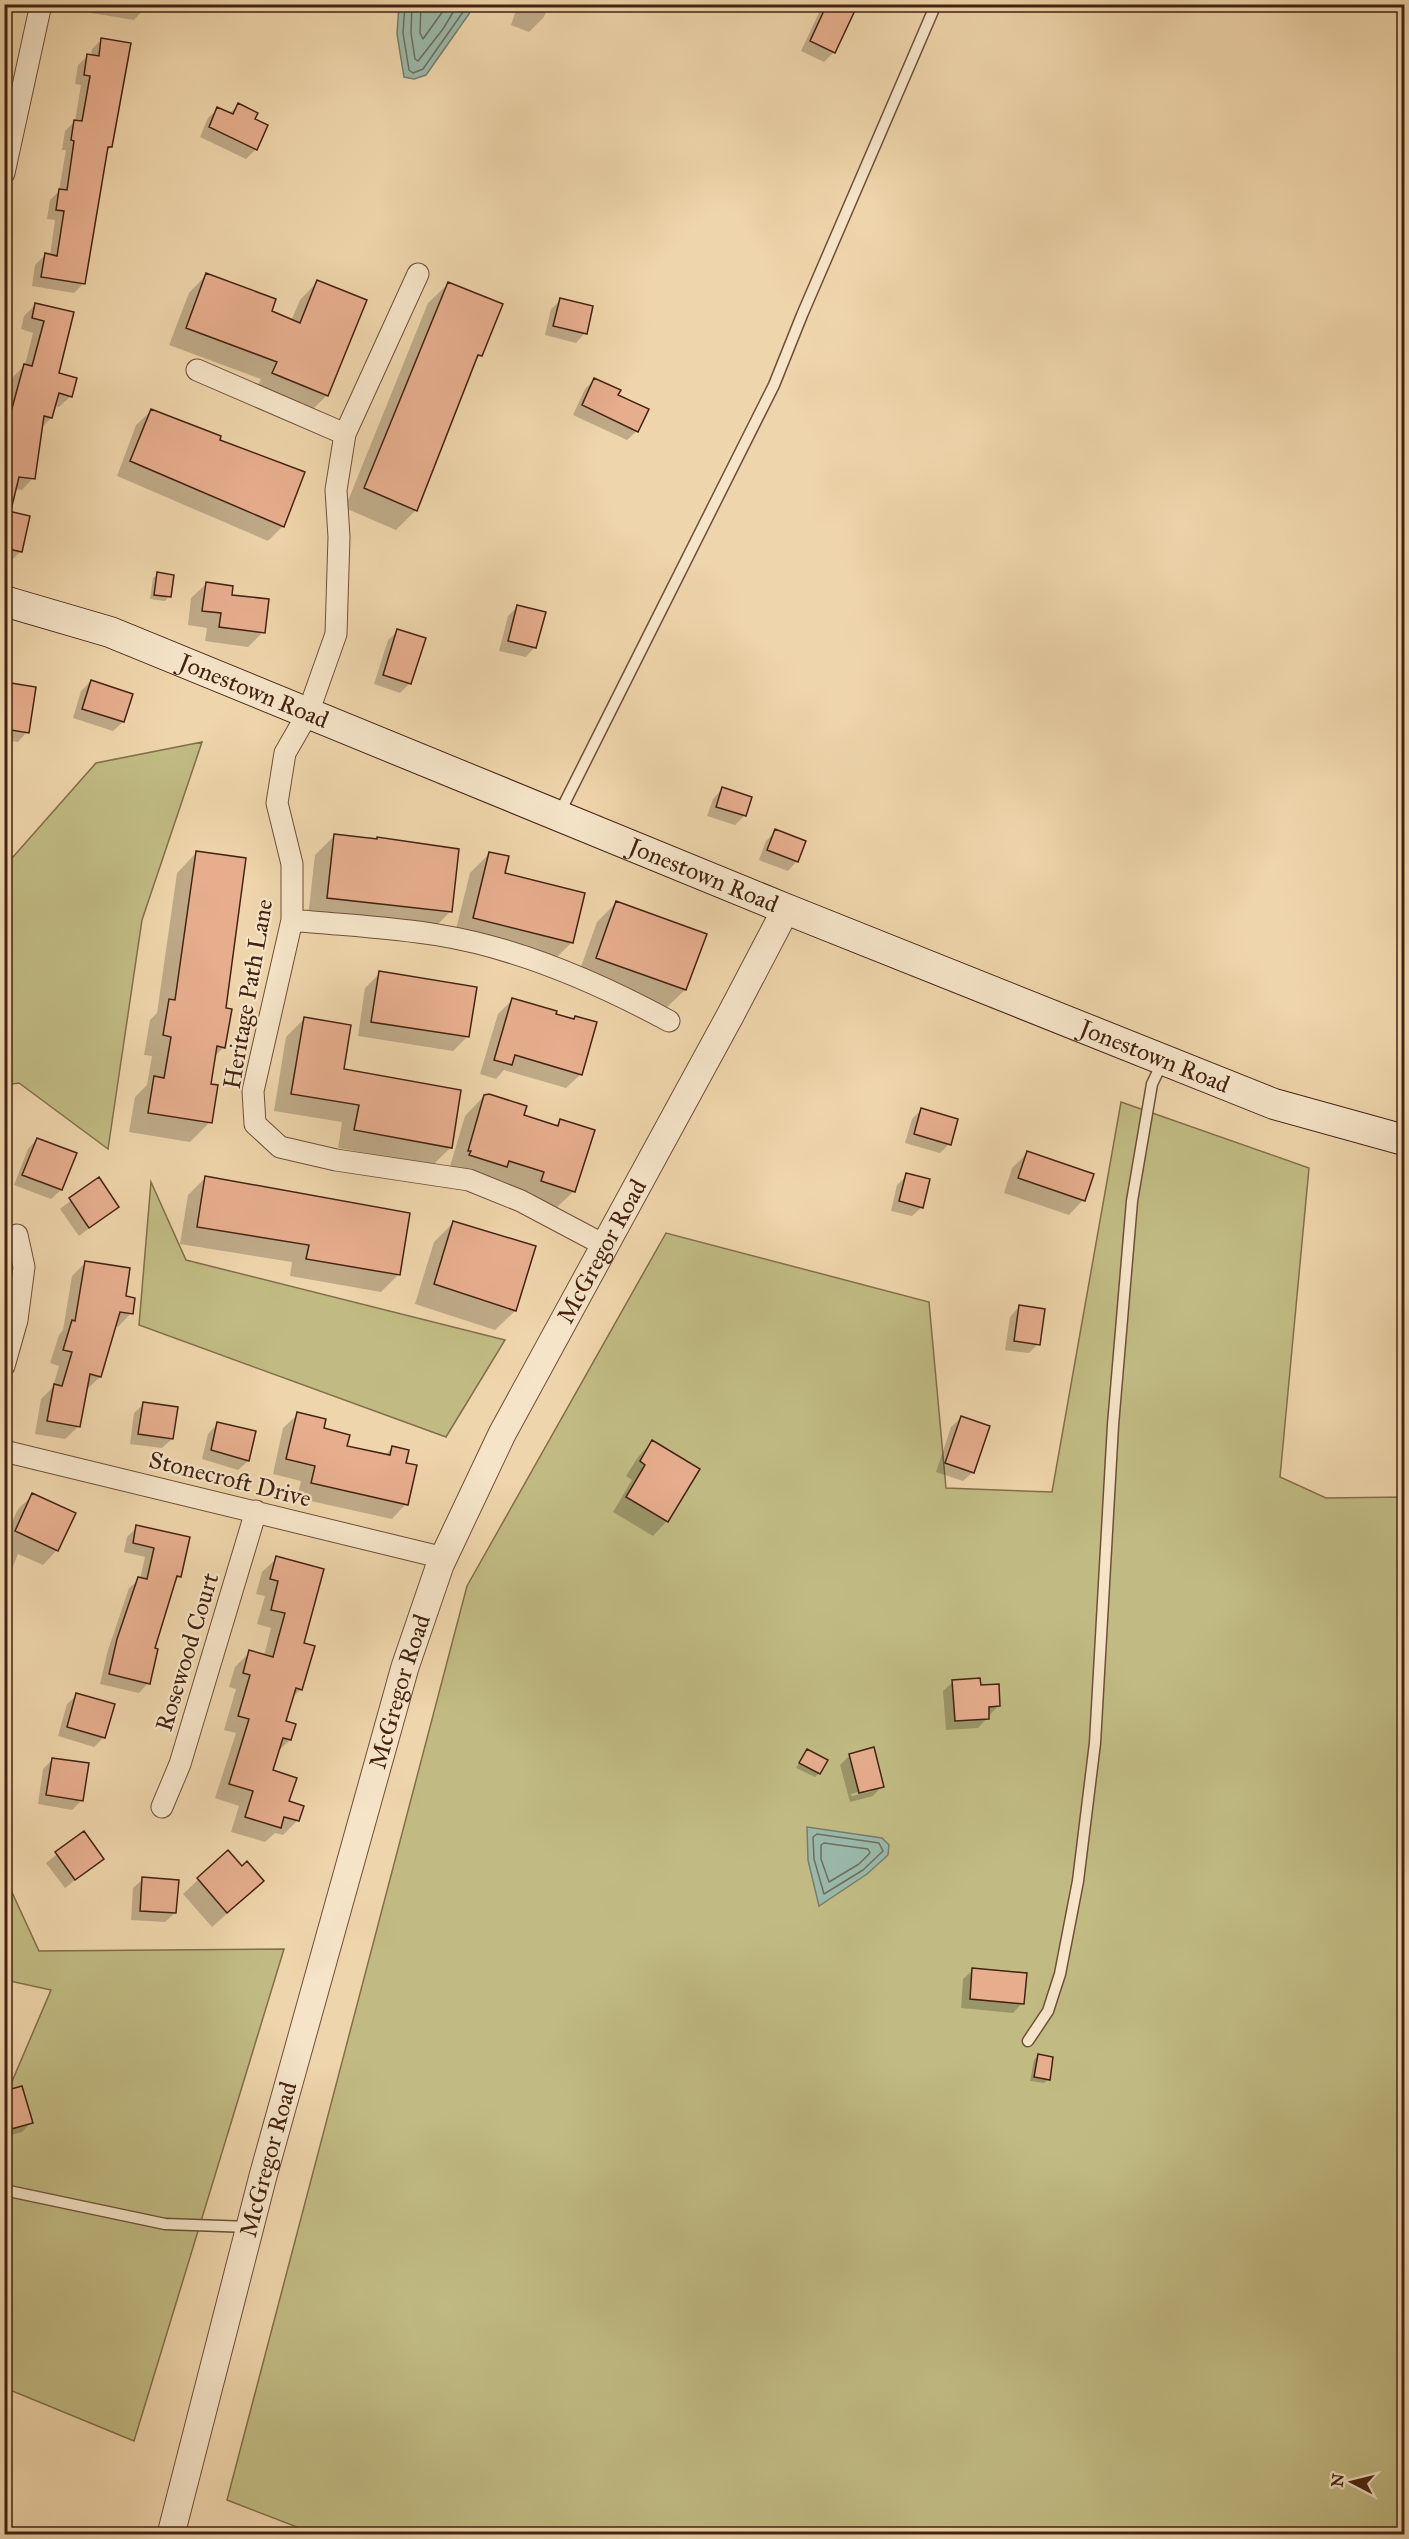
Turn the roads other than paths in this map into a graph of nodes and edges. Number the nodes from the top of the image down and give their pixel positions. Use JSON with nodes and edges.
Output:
{"nodes":[{"id":1,"x":41,"y":4,"type":"edge"},
{"id":2,"x":936,"y":4,"type":"edge"},
{"id":3,"x":12,"y":108,"type":"edge"},
{"id":4,"x":4,"y":173,"type":"edge"},
{"id":5,"x":418,"y":274,"type":"dead end"},
{"id":6,"x":197,"y":370,"type":"dead end"},
{"id":7,"x":345,"y":434,"type":"junction"},
{"id":8,"x":4,"y":601,"type":"edge"},
{"id":9,"x":308,"y":713,"type":"junction"},
{"id":10,"x":558,"y":814,"type":"junction"},
{"id":11,"x":786,"y":909,"type":"junction"},
{"id":12,"x":292,"y":920,"type":"junction"},
{"id":13,"x":669,"y":1021,"type":"dead end"},
{"id":14,"x":1163,"y":1060,"type":"junction"},
{"id":15,"x":1404,"y":1140,"type":"edge"},
{"id":16,"x":17,"y":1235,"type":"dead end"},
{"id":17,"x":604,"y":1245,"type":"junction"},
{"id":18,"x":4,"y":1366,"type":"edge"},
{"id":19,"x":4,"y":1451,"type":"edge"},
{"id":20,"x":256,"y":1511,"type":"junction"},
{"id":21,"x":444,"y":1558,"type":"junction"},
{"id":22,"x":162,"y":1806,"type":"dead end"},
{"id":23,"x":1028,"y":2041,"type":"dead end"},
{"id":24,"x":4,"y":2190,"type":"edge"},
{"id":25,"x":250,"y":2227,"type":"junction"},
{"id":26,"x":171,"y":2535,"type":"edge"}],
"edges":[{"from":1,"to":3,"type":"street"},
{"from":2,"to":10,"type":"lane"},
{"from":3,"to":4,"type":"street"},
{"from":5,"to":7,"type":"street","name":"Heritage Path Lane"},
{"from":6,"to":7,"type":"street"},
{"from":7,"to":9,"type":"street","name":"Heritage Path Lane"},
{"from":8,"to":9,"type":"main road","name":"Jonestown Road"},
{"from":9,"to":10,"type":"main road","name":"Jonestown Road"},
{"from":9,"to":12,"type":"street","name":"Heritage Path Lane"},
{"from":10,"to":11,"type":"main road","name":"Jonestown Road"},
{"from":11,"to":14,"type":"main road","name":"Jonestown Road"},
{"from":11,"to":17,"type":"street","name":"McGregor Road"},
{"from":12,"to":13,"type":"street"},
{"from":12,"to":17,"type":"street","name":"Heritage Path Lane"},
{"from":14,"to":15,"type":"main road","name":"Jonestown Road"},
{"from":14,"to":23,"type":"lane"},
{"from":16,"to":18,"type":"street"},
{"from":17,"to":21,"type":"street","name":"McGregor Road"},
{"from":19,"to":20,"type":"street","name":"Stonecroft Drive"},
{"from":20,"to":21,"type":"street","name":"Stonecroft Drive"},
{"from":20,"to":22,"type":"street","name":"Rosewood Court"},
{"from":21,"to":25,"type":"street","name":"McGregor Road"},
{"from":24,"to":25,"type":"lane"},
{"from":25,"to":26,"type":"street","name":"McGregor Road"}]}
